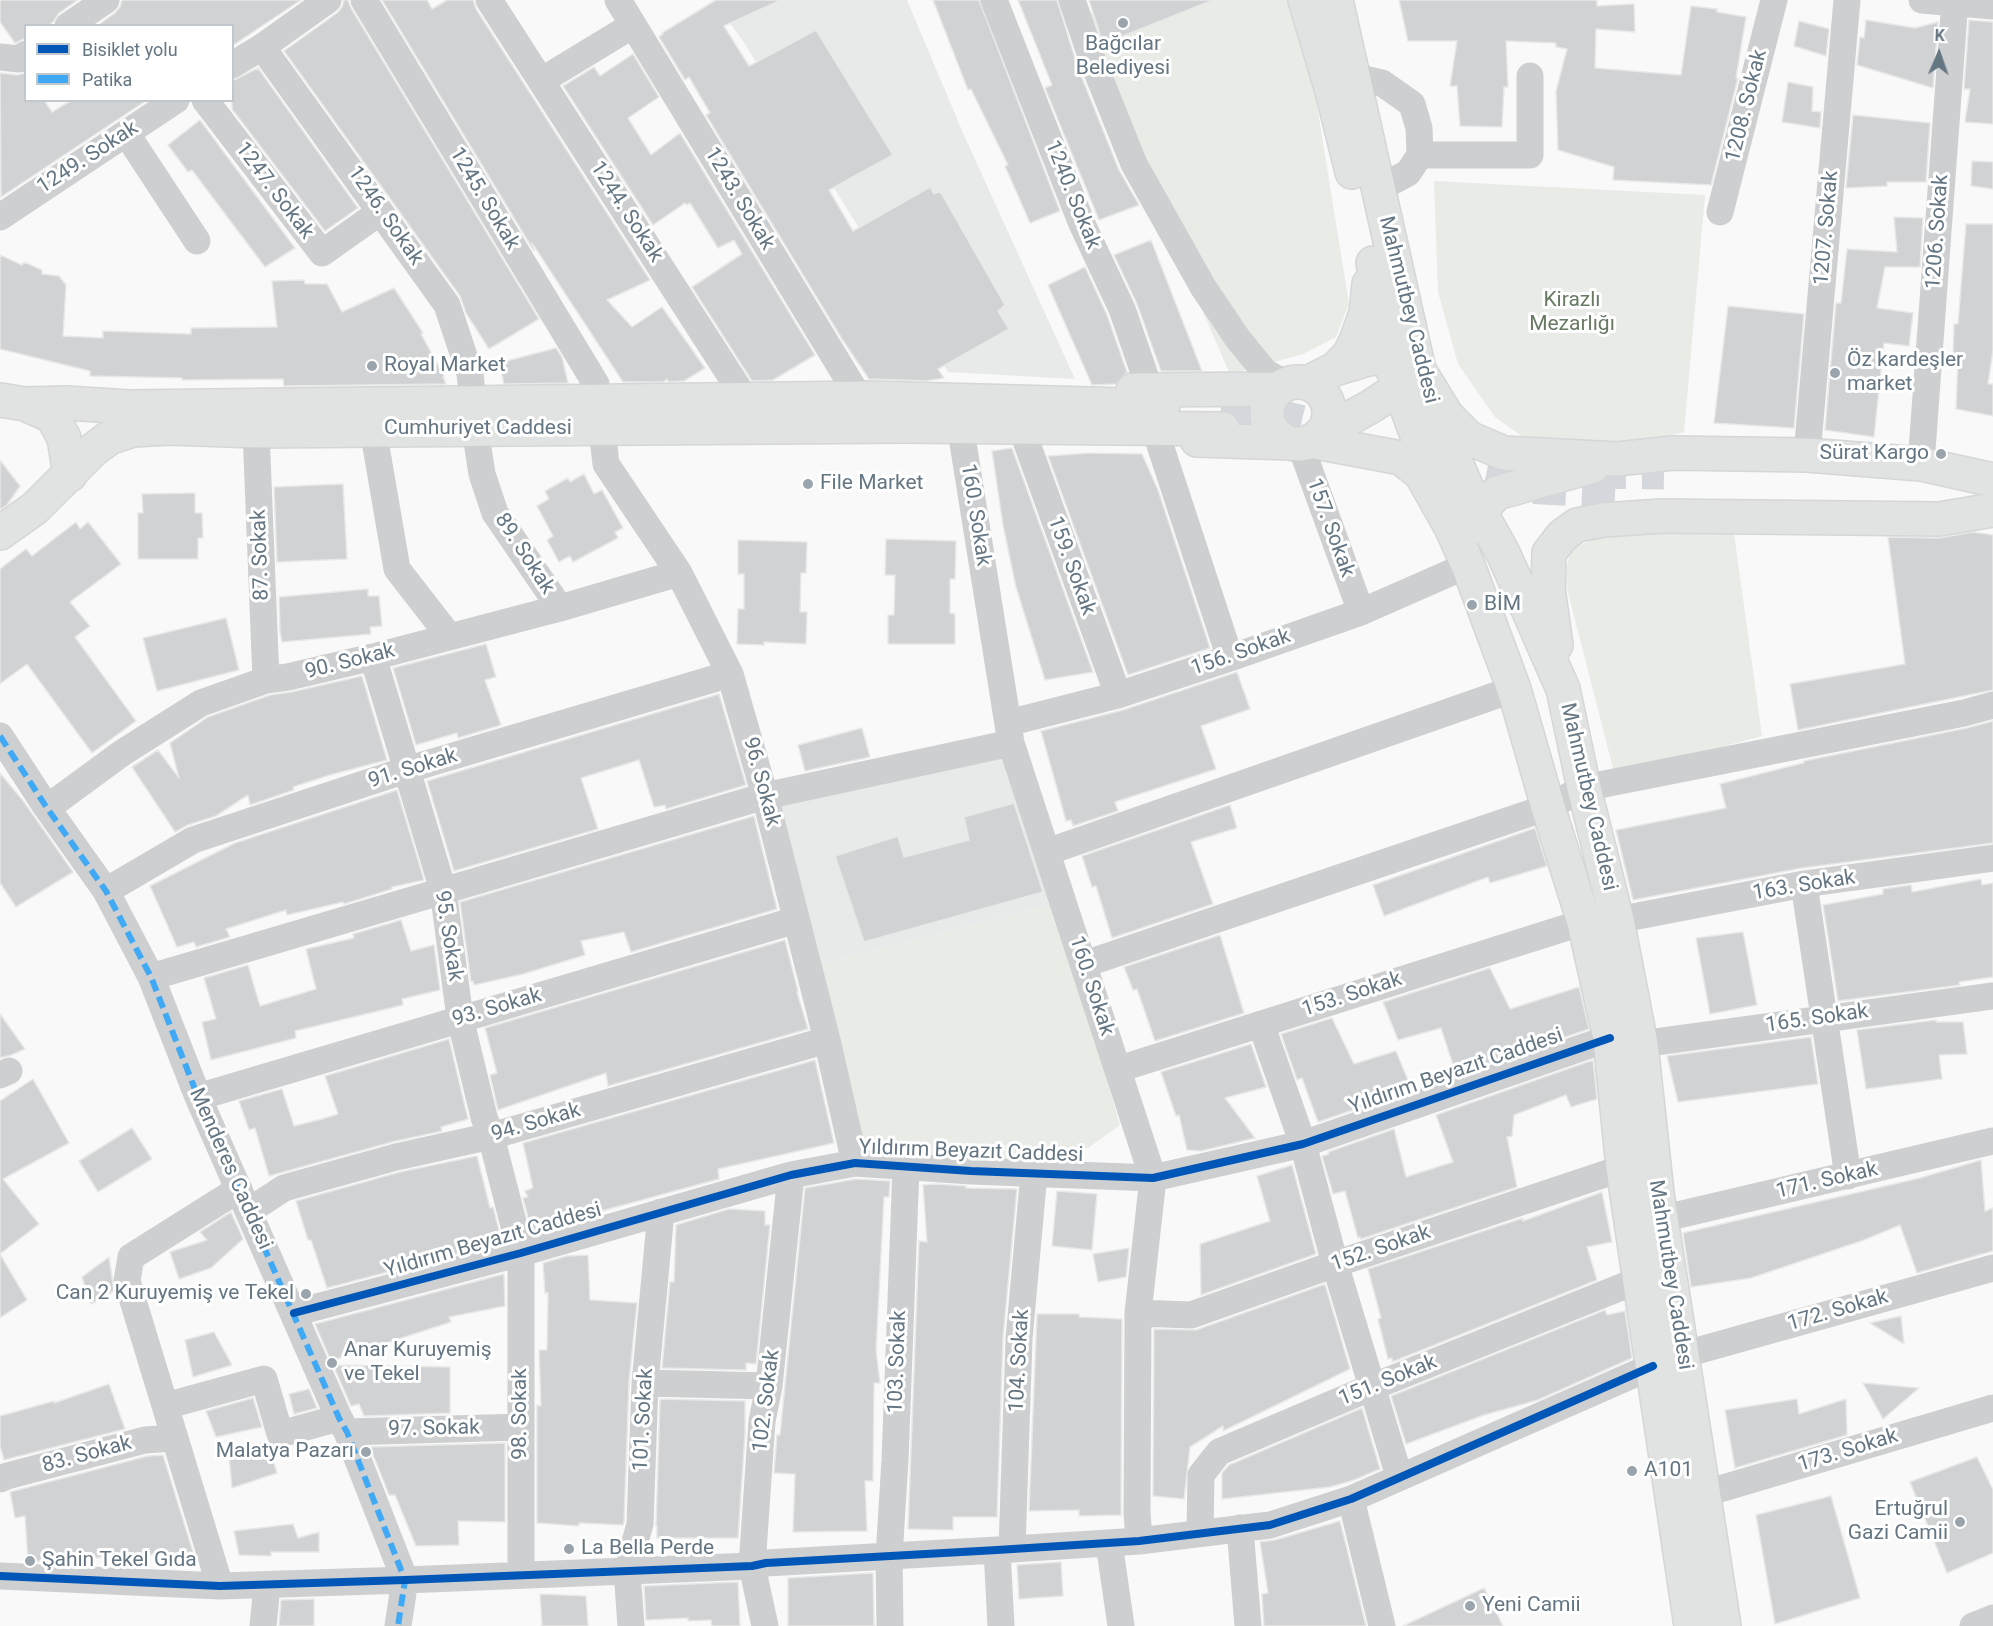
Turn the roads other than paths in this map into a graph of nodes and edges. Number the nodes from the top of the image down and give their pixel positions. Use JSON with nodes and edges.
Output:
{"nodes":[{"id":1,"x":106,"y":0,"type":"edge"},
{"id":2,"x":328,"y":0,"type":"edge"},
{"id":3,"x":364,"y":0,"type":"edge"},
{"id":4,"x":489,"y":0,"type":"edge"},
{"id":5,"x":618,"y":0,"type":"edge"},
{"id":6,"x":994,"y":0,"type":"edge"},
{"id":7,"x":1072,"y":0,"type":"edge"},
{"id":8,"x":1305,"y":0,"type":"edge"},
{"id":9,"x":1336,"y":0,"type":"edge"},
{"id":10,"x":1774,"y":0,"type":"edge"},
{"id":11,"x":1847,"y":0,"type":"edge"},
{"id":12,"x":1922,"y":0,"type":"edge"},
{"id":13,"x":1955,"y":1,"type":"edge"},
{"id":14,"x":1993,"y":6,"type":"edge"},
{"id":15,"x":71,"y":24,"type":"edge"},
{"id":16,"x":633,"y":25,"type":"junction"},
{"id":17,"x":262,"y":47,"type":"junction"},
{"id":18,"x":234,"y":64,"type":"edge"},
{"id":19,"x":1353,"y":76,"type":"junction"},
{"id":20,"x":1530,"y":76,"type":"dead end"},
{"id":21,"x":541,"y":81,"type":"junction"},
{"id":22,"x":173,"y":102,"type":"edge"},
{"id":23,"x":208,"y":102,"type":"edge"},
{"id":24,"x":126,"y":133,"type":"junction"},
{"id":25,"x":1419,"y":155,"type":"junction"},
{"id":26,"x":1378,"y":189,"type":"junction"},
{"id":27,"x":380,"y":212,"type":"junction"},
{"id":28,"x":1720,"y":212,"type":"dead end"},
{"id":29,"x":0,"y":217,"type":"edge"},
{"id":30,"x":197,"y":241,"type":"dead end"},
{"id":31,"x":1371,"y":255,"type":"junction"},
{"id":32,"x":1403,"y":372,"type":"junction"},
{"id":33,"x":1302,"y":381,"type":"junction"},
{"id":34,"x":1150,"y":390,"type":"junction"},
{"id":35,"x":864,"y":398,"type":"junction"},
{"id":36,"x":12,"y":402,"type":"edge"},
{"id":37,"x":749,"y":414,"type":"junction"},
{"id":38,"x":474,"y":415,"type":"junction"},
{"id":39,"x":600,"y":415,"type":"junction"},
{"id":40,"x":903,"y":426,"type":"junction"},
{"id":41,"x":373,"y":429,"type":"junction"},
{"id":42,"x":255,"y":431,"type":"junction"},
{"id":43,"x":962,"y":437,"type":"junction"},
{"id":44,"x":1025,"y":438,"type":"junction"},
{"id":45,"x":1158,"y":439,"type":"junction"},
{"id":46,"x":1305,"y":441,"type":"junction"},
{"id":47,"x":1807,"y":455,"type":"junction"},
{"id":48,"x":1617,"y":459,"type":"junction"},
{"id":49,"x":1921,"y":464,"type":"junction"},
{"id":50,"x":69,"y":475,"type":"junction"},
{"id":51,"x":1993,"y":480,"type":"edge"},
{"id":52,"x":1993,"y":508,"type":"edge"},
{"id":53,"x":1480,"y":511,"type":"junction"},
{"id":54,"x":1451,"y":527,"type":"junction"},
{"id":55,"x":0,"y":533,"type":"edge"},
{"id":56,"x":1468,"y":565,"type":"junction"},
{"id":57,"x":679,"y":573,"type":"junction"},
{"id":58,"x":560,"y":608,"type":"junction"},
{"id":59,"x":1361,"y":612,"type":"junction"},
{"id":60,"x":449,"y":636,"type":"junction"},
{"id":61,"x":373,"y":657,"type":"junction"},
{"id":62,"x":1230,"y":658,"type":"junction"},
{"id":63,"x":730,"y":674,"type":"junction"},
{"id":64,"x":266,"y":680,"type":"junction"},
{"id":65,"x":1514,"y":689,"type":"junction"},
{"id":66,"x":1563,"y":689,"type":"junction"},
{"id":67,"x":1118,"y":695,"type":"junction"},
{"id":68,"x":1993,"y":705,"type":"edge"},
{"id":69,"x":1010,"y":733,"type":"junction"},
{"id":70,"x":0,"y":736,"type":"edge"},
{"id":71,"x":406,"y":770,"type":"junction"},
{"id":72,"x":1584,"y":788,"type":"junction"},
{"id":73,"x":765,"y":795,"type":"junction"},
{"id":74,"x":1548,"y":807,"type":"junction"},
{"id":75,"x":47,"y":808,"type":"junction"},
{"id":76,"x":1047,"y":852,"type":"junction"},
{"id":77,"x":1993,"y":858,"type":"edge"},
{"id":78,"x":1804,"y":884,"type":"junction"},
{"id":79,"x":443,"y":890,"type":"junction"},
{"id":80,"x":106,"y":891,"type":"junction"},
{"id":81,"x":796,"y":920,"type":"junction"},
{"id":82,"x":1617,"y":920,"type":"junction"},
{"id":83,"x":1584,"y":922,"type":"junction"},
{"id":84,"x":1084,"y":964,"type":"junction"},
{"id":85,"x":151,"y":977,"type":"junction"},
{"id":86,"x":1993,"y":996,"type":"edge"},
{"id":87,"x":460,"y":1018,"type":"junction"},
{"id":88,"x":1824,"y":1018,"type":"junction"},
{"id":89,"x":1261,"y":1024,"type":"junction"},
{"id":90,"x":827,"y":1040,"type":"junction"},
{"id":91,"x":1625,"y":1041,"type":"junction"},
{"id":92,"x":1119,"y":1069,"type":"junction"},
{"id":93,"x":198,"y":1097,"type":"junction"},
{"id":94,"x":491,"y":1136,"type":"junction"},
{"id":95,"x":1993,"y":1142,"type":"edge"},
{"id":96,"x":1303,"y":1144,"type":"junction"},
{"id":97,"x":855,"y":1163,"type":"junction"},
{"id":98,"x":906,"y":1167,"type":"junction"},
{"id":99,"x":1623,"y":1168,"type":"junction"},
{"id":100,"x":1034,"y":1173,"type":"junction"},
{"id":101,"x":791,"y":1175,"type":"junction"},
{"id":102,"x":1848,"y":1176,"type":"junction"},
{"id":103,"x":1153,"y":1178,"type":"junction"},
{"id":104,"x":244,"y":1200,"type":"junction"},
{"id":105,"x":661,"y":1212,"type":"junction"},
{"id":106,"x":1661,"y":1219,"type":"junction"},
{"id":107,"x":521,"y":1253,"type":"junction"},
{"id":108,"x":1335,"y":1264,"type":"junction"},
{"id":109,"x":1993,"y":1268,"type":"edge"},
{"id":110,"x":1639,"y":1280,"type":"junction"},
{"id":111,"x":294,"y":1313,"type":"junction"},
{"id":112,"x":1138,"y":1313,"type":"junction"},
{"id":113,"x":1668,"y":1360,"type":"junction"},
{"id":114,"x":645,"y":1383,"type":"junction"},
{"id":115,"x":769,"y":1386,"type":"junction"},
{"id":116,"x":1372,"y":1387,"type":"junction"},
{"id":117,"x":165,"y":1406,"type":"junction"},
{"id":118,"x":1993,"y":1408,"type":"edge"},
{"id":119,"x":343,"y":1425,"type":"junction"},
{"id":120,"x":521,"y":1427,"type":"junction"},
{"id":121,"x":175,"y":1438,"type":"junction"},
{"id":122,"x":1399,"y":1476,"type":"junction"},
{"id":123,"x":0,"y":1479,"type":"edge"},
{"id":124,"x":1704,"y":1494,"type":"junction"},
{"id":125,"x":1351,"y":1498,"type":"junction"},
{"id":126,"x":1240,"y":1528,"type":"junction"},
{"id":127,"x":1200,"y":1533,"type":"junction"},
{"id":128,"x":1139,"y":1541,"type":"junction"},
{"id":129,"x":1109,"y":1543,"type":"junction"},
{"id":130,"x":1004,"y":1549,"type":"junction"},
{"id":131,"x":889,"y":1557,"type":"junction"},
{"id":132,"x":752,"y":1566,"type":"junction"},
{"id":133,"x":627,"y":1571,"type":"junction"},
{"id":134,"x":521,"y":1575,"type":"junction"},
{"id":135,"x":0,"y":1576,"type":"edge"},
{"id":136,"x":405,"y":1580,"type":"junction"},
{"id":137,"x":267,"y":1585,"type":"junction"},
{"id":138,"x":220,"y":1587,"type":"junction"},
{"id":139,"x":1993,"y":1618,"type":"edge"},
{"id":140,"x":263,"y":1626,"type":"edge"},
{"id":141,"x":398,"y":1626,"type":"edge"},
{"id":142,"x":632,"y":1626,"type":"edge"},
{"id":143,"x":765,"y":1626,"type":"edge"},
{"id":144,"x":890,"y":1626,"type":"edge"},
{"id":145,"x":1001,"y":1626,"type":"edge"},
{"id":146,"x":1121,"y":1626,"type":"edge"},
{"id":147,"x":1248,"y":1626,"type":"edge"},
{"id":148,"x":1382,"y":1626,"type":"edge"},
{"id":149,"x":1691,"y":1626,"type":"edge"},
{"id":150,"x":1724,"y":1626,"type":"edge"},
{"id":151,"x":1973,"y":1626,"type":"edge"}],
"edges":[{"from":1,"to":15,"type":"street"},
{"from":2,"to":17,"type":"street"},
{"from":3,"to":39,"type":"street","name":"1245. Sokak"},
{"from":4,"to":21,"type":"street","name":"1244. Sokak"},
{"from":5,"to":16,"type":"street","name":"1243. Sokak"},
{"from":6,"to":34,"type":"street","name":"1240. Sokak"},
{"from":7,"to":33,"type":"street"},
{"from":8,"to":31,"type":"main road","name":"Mahmutbey Caddesi"},
{"from":9,"to":19,"type":"main road","name":"Mahmutbey Caddesi"},
{"from":10,"to":28,"type":"street","name":"1208. Sokak"},
{"from":11,"to":47,"type":"street","name":"1207. Sokak"},
{"from":12,"to":13,"type":"street"},
{"from":13,"to":14,"type":"street"},
{"from":13,"to":49,"type":"street","name":"1206. Sokak"},
{"from":16,"to":21,"type":"street"},
{"from":16,"to":35,"type":"street","name":"1243. Sokak"},
{"from":17,"to":18,"type":"street"},
{"from":17,"to":27,"type":"street","name":"1246. Sokak"},
{"from":19,"to":25,"type":"street"},
{"from":19,"to":26,"type":"main road","name":"Mahmutbey Caddesi"},
{"from":20,"to":25,"type":"street"},
{"from":21,"to":37,"type":"street","name":"1244. Sokak"},
{"from":22,"to":24,"type":"street","name":"1249. Sokak"},
{"from":23,"to":27,"type":"street","name":"1247. Sokak"},
{"from":24,"to":29,"type":"street","name":"1249. Sokak"},
{"from":24,"to":30,"type":"street"},
{"from":25,"to":26,"type":"street"},
{"from":26,"to":32,"type":"main road","name":"Mahmutbey Caddesi"},
{"from":27,"to":38,"type":"street","name":"1246. Sokak"},
{"from":31,"to":32,"type":"main road","name":"Mahmutbey Caddesi"},
{"from":31,"to":33,"type":"main road"},
{"from":32,"to":33,"type":"main road"},
{"from":32,"to":46,"type":"main road"},
{"from":32,"to":48,"type":"main road"},
{"from":32,"to":53,"type":"main road","name":"Mahmutbey Caddesi"},
{"from":32,"to":54,"type":"main road","name":"Mahmutbey Caddesi"},
{"from":33,"to":34,"type":"main road"},
{"from":33,"to":46,"type":"main road"},
{"from":33,"to":46,"type":"main road"},
{"from":34,"to":35,"type":"main road"},
{"from":35,"to":37,"type":"main road","name":"Cumhuriyet Caddesi"},
{"from":35,"to":40,"type":"main road"},
{"from":36,"to":38,"type":"main road","name":"Cumhuriyet Caddesi"},
{"from":36,"to":50,"type":"main road"},
{"from":37,"to":39,"type":"main road","name":"Cumhuriyet Caddesi"},
{"from":37,"to":40,"type":"main road","name":"Cumhuriyet Caddesi"},
{"from":38,"to":39,"type":"main road","name":"Cumhuriyet Caddesi"},
{"from":38,"to":41,"type":"main road","name":"Cumhuriyet Caddesi"},
{"from":38,"to":58,"type":"street","name":"89. Sokak"},
{"from":39,"to":57,"type":"street","name":"96. Sokak"},
{"from":40,"to":43,"type":"main road"},
{"from":41,"to":42,"type":"main road","name":"Cumhuriyet Caddesi"},
{"from":41,"to":60,"type":"street"},
{"from":42,"to":50,"type":"main road","name":"Cumhuriyet Caddesi"},
{"from":42,"to":64,"type":"street","name":"87. Sokak"},
{"from":43,"to":44,"type":"main road"},
{"from":43,"to":69,"type":"street","name":"160. Sokak"},
{"from":44,"to":45,"type":"main road"},
{"from":44,"to":67,"type":"street","name":"159. Sokak"},
{"from":45,"to":46,"type":"main road"},
{"from":45,"to":62,"type":"street"},
{"from":46,"to":54,"type":"main road"},
{"from":46,"to":59,"type":"street","name":"157. Sokak"},
{"from":47,"to":48,"type":"main road"},
{"from":47,"to":49,"type":"main road"},
{"from":48,"to":53,"type":"main road"},
{"from":49,"to":51,"type":"main road"},
{"from":50,"to":55,"type":"main road","name":"Cumhuriyet Caddesi"},
{"from":51,"to":52,"type":"main road"},
{"from":52,"to":66,"type":"main road"},
{"from":53,"to":56,"type":"main road"},
{"from":53,"to":66,"type":"main road","name":"Mahmutbey Caddesi"},
{"from":54,"to":56,"type":"main road","name":"Mahmutbey Caddesi"},
{"from":56,"to":59,"type":"street","name":"156. Sokak"},
{"from":56,"to":65,"type":"main road","name":"Mahmutbey Caddesi"},
{"from":57,"to":58,"type":"street","name":"90. Sokak"},
{"from":57,"to":63,"type":"street","name":"96. Sokak"},
{"from":58,"to":60,"type":"street","name":"90. Sokak"},
{"from":59,"to":62,"type":"street","name":"156. Sokak"},
{"from":60,"to":61,"type":"street","name":"90. Sokak"},
{"from":61,"to":64,"type":"street","name":"90. Sokak"},
{"from":61,"to":71,"type":"street","name":"95. Sokak"},
{"from":62,"to":67,"type":"street","name":"156. Sokak"},
{"from":63,"to":71,"type":"street","name":"91. Sokak"},
{"from":63,"to":73,"type":"street","name":"96. Sokak"},
{"from":64,"to":75,"type":"street","name":"90. Sokak"},
{"from":65,"to":74,"type":"main road","name":"Mahmutbey Caddesi"},
{"from":65,"to":76,"type":"street"},
{"from":66,"to":72,"type":"main road","name":"Mahmutbey Caddesi"},
{"from":67,"to":69,"type":"street","name":"156. Sokak"},
{"from":68,"to":72,"type":"street"},
{"from":69,"to":73,"type":"street","name":"156. Sokak"},
{"from":69,"to":76,"type":"street","name":"160. Sokak"},
{"from":70,"to":75,"type":"street","name":"Menderes Caddesi"},
{"from":71,"to":79,"type":"street","name":"95. Sokak"},
{"from":71,"to":80,"type":"street","name":"91. Sokak"},
{"from":72,"to":74,"type":"street"},
{"from":72,"to":82,"type":"main road","name":"Mahmutbey Caddesi"},
{"from":73,"to":79,"type":"street","name":"156. Sokak"},
{"from":73,"to":81,"type":"street","name":"96. Sokak"},
{"from":74,"to":83,"type":"main road","name":"Mahmutbey Caddesi"},
{"from":74,"to":84,"type":"street"},
{"from":75,"to":80,"type":"street","name":"Menderes Caddesi"},
{"from":76,"to":84,"type":"street","name":"160. Sokak"},
{"from":77,"to":78,"type":"street","name":"163. Sokak"},
{"from":78,"to":82,"type":"street","name":"163. Sokak"},
{"from":78,"to":88,"type":"street"},
{"from":79,"to":85,"type":"street","name":"156. Sokak"},
{"from":79,"to":87,"type":"street","name":"95. Sokak"},
{"from":80,"to":85,"type":"street","name":"Menderes Caddesi"},
{"from":81,"to":87,"type":"street","name":"93. Sokak"},
{"from":81,"to":90,"type":"street","name":"96. Sokak"},
{"from":82,"to":91,"type":"main road","name":"Mahmutbey Caddesi"},
{"from":83,"to":89,"type":"street","name":"153. Sokak"},
{"from":83,"to":91,"type":"main road","name":"Mahmutbey Caddesi"},
{"from":84,"to":92,"type":"street","name":"160. Sokak"},
{"from":85,"to":93,"type":"street","name":"Menderes Caddesi"},
{"from":86,"to":88,"type":"street","name":"165. Sokak"},
{"from":87,"to":93,"type":"street","name":"93. Sokak"},
{"from":87,"to":94,"type":"street","name":"95. Sokak"},
{"from":88,"to":91,"type":"street","name":"165. Sokak"},
{"from":88,"to":102,"type":"street"},
{"from":89,"to":92,"type":"street","name":"153. Sokak"},
{"from":89,"to":96,"type":"street"},
{"from":90,"to":94,"type":"street","name":"94. Sokak"},
{"from":90,"to":97,"type":"street","name":"96. Sokak"},
{"from":91,"to":96,"type":"street","name":"Yıldırım Beyazıt Caddesi"},
{"from":91,"to":99,"type":"main road","name":"Mahmutbey Caddesi"},
{"from":91,"to":106,"type":"main road","name":"Mahmutbey Caddesi"},
{"from":92,"to":103,"type":"street","name":"160. Sokak"},
{"from":93,"to":104,"type":"street","name":"Menderes Caddesi"},
{"from":94,"to":104,"type":"street","name":"94. Sokak"},
{"from":94,"to":107,"type":"street","name":"95. Sokak"},
{"from":95,"to":102,"type":"street","name":"171. Sokak"},
{"from":96,"to":103,"type":"street","name":"Yıldırım Beyazıt Caddesi"},
{"from":96,"to":108,"type":"street"},
{"from":97,"to":98,"type":"street","name":"Yıldırım Beyazıt Caddesi"},
{"from":97,"to":101,"type":"street","name":"Yıldırım Beyazıt Caddesi"},
{"from":98,"to":100,"type":"street","name":"Yıldırım Beyazıt Caddesi"},
{"from":98,"to":131,"type":"street","name":"103. Sokak"},
{"from":99,"to":108,"type":"street","name":"152. Sokak"},
{"from":99,"to":110,"type":"main road","name":"Mahmutbey Caddesi"},
{"from":100,"to":103,"type":"street","name":"Yıldırım Beyazıt Caddesi"},
{"from":100,"to":130,"type":"street","name":"104. Sokak"},
{"from":101,"to":105,"type":"street","name":"Yıldırım Beyazıt Caddesi"},
{"from":101,"to":115,"type":"street","name":"102. Sokak"},
{"from":102,"to":106,"type":"street","name":"171. Sokak"},
{"from":103,"to":112,"type":"street","name":"160. Sokak"},
{"from":104,"to":111,"type":"street","name":"Menderes Caddesi"},
{"from":104,"to":117,"type":"street","name":"94. Sokak"},
{"from":105,"to":107,"type":"street","name":"Yıldırım Beyazıt Caddesi"},
{"from":105,"to":114,"type":"street","name":"101. Sokak"},
{"from":106,"to":113,"type":"main road","name":"Mahmutbey Caddesi"},
{"from":107,"to":111,"type":"street","name":"Yıldırım Beyazıt Caddesi"},
{"from":107,"to":120,"type":"street","name":"98. Sokak"},
{"from":108,"to":112,"type":"street","name":"152. Sokak"},
{"from":108,"to":116,"type":"street"},
{"from":109,"to":113,"type":"street","name":"172. Sokak"},
{"from":110,"to":113,"type":"main road","name":"Mahmutbey Caddesi"},
{"from":110,"to":116,"type":"street","name":"151. Sokak"},
{"from":111,"to":119,"type":"street","name":"Menderes Caddesi"},
{"from":112,"to":128,"type":"street","name":"160. Sokak"},
{"from":113,"to":122,"type":"street","name":"172. Sokak"},
{"from":113,"to":124,"type":"main road","name":"Mahmutbey Caddesi"},
{"from":113,"to":149,"type":"main road","name":"Mahmutbey Caddesi"},
{"from":114,"to":115,"type":"street"},
{"from":114,"to":133,"type":"street","name":"101. Sokak"},
{"from":115,"to":132,"type":"street","name":"102. Sokak"},
{"from":116,"to":122,"type":"street"},
{"from":116,"to":127,"type":"street","name":"151. Sokak"},
{"from":117,"to":119,"type":"street","name":"97. Sokak"},
{"from":117,"to":121,"type":"street","name":"94. Sokak"},
{"from":118,"to":124,"type":"street","name":"173. Sokak"},
{"from":119,"to":120,"type":"street","name":"97. Sokak"},
{"from":119,"to":136,"type":"street","name":"Menderes Caddesi"},
{"from":120,"to":134,"type":"street","name":"98. Sokak"},
{"from":121,"to":123,"type":"street","name":"83. Sokak"},
{"from":121,"to":138,"type":"street","name":"94. Sokak"},
{"from":122,"to":125,"type":"street","name":"172. Sokak"},
{"from":124,"to":150,"type":"main road","name":"Mahmutbey Caddesi"},
{"from":125,"to":126,"type":"street","name":"172. Sokak"},
{"from":125,"to":148,"type":"street"},
{"from":126,"to":127,"type":"street","name":"172. Sokak"},
{"from":126,"to":147,"type":"street"},
{"from":127,"to":128,"type":"street","name":"172. Sokak"},
{"from":128,"to":129,"type":"street","name":"172. Sokak"},
{"from":129,"to":130,"type":"street","name":"172. Sokak"},
{"from":129,"to":146,"type":"street"},
{"from":130,"to":131,"type":"street","name":"172. Sokak"},
{"from":130,"to":145,"type":"street","name":"104. Sokak"},
{"from":131,"to":132,"type":"street","name":"172. Sokak"},
{"from":131,"to":144,"type":"street","name":"103. Sokak"},
{"from":132,"to":133,"type":"street","name":"172. Sokak"},
{"from":132,"to":143,"type":"street","name":"102. Sokak"},
{"from":133,"to":134,"type":"street","name":"172. Sokak"},
{"from":133,"to":142,"type":"street","name":"101. Sokak"},
{"from":134,"to":136,"type":"street","name":"172. Sokak"},
{"from":135,"to":138,"type":"street","name":"172. Sokak"},
{"from":136,"to":137,"type":"street","name":"172. Sokak"},
{"from":136,"to":141,"type":"street"},
{"from":137,"to":138,"type":"street","name":"172. Sokak"},
{"from":137,"to":140,"type":"street"},
{"from":139,"to":151,"type":"street"}]}
